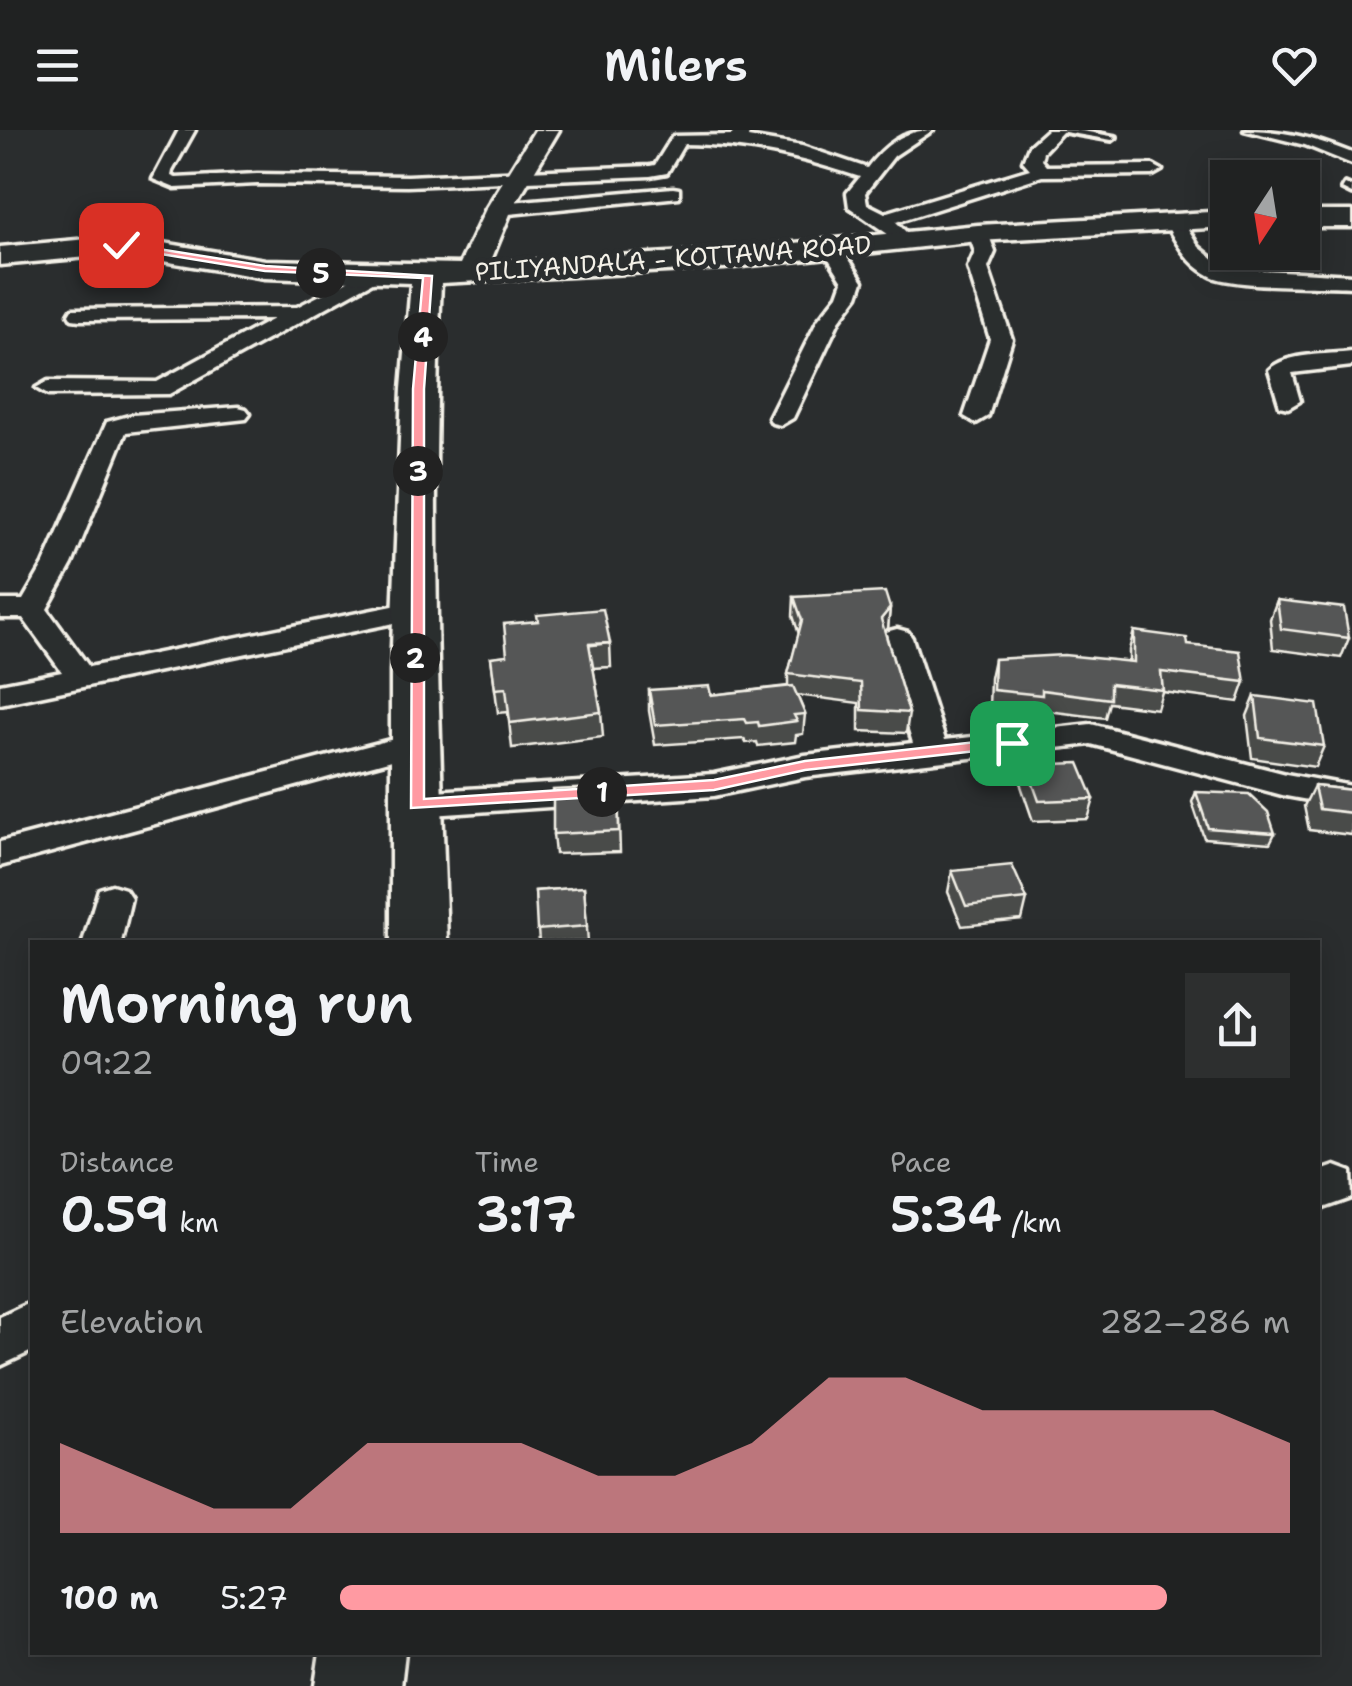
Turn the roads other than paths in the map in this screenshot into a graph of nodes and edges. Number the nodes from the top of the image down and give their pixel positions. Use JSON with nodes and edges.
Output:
{"nodes":[{"id":1,"x":187,"y":130,"type":"edge"},
{"id":2,"x":534,"y":130,"type":"edge"},
{"id":3,"x":547,"y":130,"type":"edge"},
{"id":4,"x":924,"y":130,"type":"edge"},
{"id":5,"x":1057,"y":130,"type":"edge"},
{"id":6,"x":1252,"y":130,"type":"edge"},
{"id":7,"x":741,"y":135,"type":"edge"},
{"id":8,"x":1112,"y":137,"type":"dead end"},
{"id":9,"x":1352,"y":159,"type":"edge"},
{"id":10,"x":1153,"y":170,"type":"dead end"},
{"id":11,"x":1041,"y":172,"type":"junction"},
{"id":12,"x":518,"y":175,"type":"junction"},
{"id":13,"x":872,"y":175,"type":"junction"},
{"id":14,"x":673,"y":193,"type":"dead end"},
{"id":15,"x":499,"y":209,"type":"junction"},
{"id":16,"x":1352,"y":218,"type":"edge"},
{"id":17,"x":1320,"y":219,"type":"edge"},
{"id":18,"x":1173,"y":220,"type":"junction"},
{"id":19,"x":1210,"y":220,"type":"edge"},
{"id":20,"x":894,"y":230,"type":"junction"},
{"id":21,"x":978,"y":233,"type":"junction"},
{"id":22,"x":832,"y":248,"type":"junction"},
{"id":23,"x":0,"y":256,"type":"edge"},
{"id":24,"x":373,"y":274,"type":"junction"},
{"id":25,"x":470,"y":274,"type":"junction"},
{"id":26,"x":427,"y":276,"type":"junction"},
{"id":27,"x":1352,"y":281,"type":"edge"},
{"id":28,"x":303,"y":313,"type":"junction"},
{"id":29,"x":80,"y":314,"type":"dead end"},
{"id":30,"x":1352,"y":359,"type":"edge"},
{"id":31,"x":48,"y":388,"type":"dead end"},
{"id":32,"x":1288,"y":401,"type":"dead end"},
{"id":33,"x":238,"y":414,"type":"dead end"},
{"id":34,"x":976,"y":416,"type":"dead end"},
{"id":35,"x":781,"y":418,"type":"dead end"},
{"id":36,"x":0,"y":609,"type":"edge"},
{"id":37,"x":32,"y":609,"type":"junction"},
{"id":38,"x":418,"y":610,"type":"junction"},
{"id":39,"x":897,"y":638,"type":"dead end"},
{"id":40,"x":82,"y":678,"type":"junction"},
{"id":41,"x":0,"y":694,"type":"edge"},
{"id":42,"x":417,"y":743,"type":"junction"},
{"id":43,"x":932,"y":751,"type":"junction"},
{"id":44,"x":1352,"y":797,"type":"edge"},
{"id":45,"x":416,"y":804,"type":"junction"},
{"id":46,"x":0,"y":854,"type":"edge"},
{"id":47,"x":112,"y":898,"type":"dead end"},
{"id":48,"x":102,"y":940,"type":"edge"},
{"id":49,"x":420,"y":940,"type":"edge"},
{"id":50,"x":30,"y":1326,"type":"edge"},
{"id":51,"x":0,"y":1344,"type":"edge"},
{"id":52,"x":363,"y":1655,"type":"edge"},
{"id":53,"x":358,"y":1686,"type":"edge"}],
"edges":[{"from":1,"to":12,"type":"street"},
{"from":2,"to":3,"type":"street"},
{"from":3,"to":12,"type":"main road"},
{"from":4,"to":13,"type":"street"},
{"from":5,"to":8,"type":"lane"},
{"from":5,"to":11,"type":"street"},
{"from":6,"to":9,"type":"street"},
{"from":7,"to":12,"type":"street"},
{"from":7,"to":13,"type":"street"},
{"from":10,"to":11,"type":"street"},
{"from":11,"to":20,"type":"street"},
{"from":12,"to":15,"type":"main road"},
{"from":13,"to":20,"type":"street"},
{"from":14,"to":15,"type":"street"},
{"from":15,"to":25,"type":"main road"},
{"from":16,"to":17,"type":"main road"},
{"from":18,"to":19,"type":"main road","name":"PILIYANDALA - KOTTAWA ROAD"},
{"from":18,"to":21,"type":"main road","name":"PILIYANDALA - KOTTAWA ROAD"},
{"from":18,"to":27,"type":"street"},
{"from":20,"to":21,"type":"main road","name":"PILIYANDALA - KOTTAWA ROAD"},
{"from":20,"to":22,"type":"main road","name":"PILIYANDALA - KOTTAWA ROAD"},
{"from":21,"to":34,"type":"street"},
{"from":22,"to":25,"type":"main road","name":"PILIYANDALA - KOTTAWA ROAD"},
{"from":22,"to":35,"type":"street"},
{"from":23,"to":24,"type":"main road","name":"PILIYANDALA - KOTTAWA ROAD"},
{"from":24,"to":26,"type":"main road","name":"PILIYANDALA - KOTTAWA ROAD"},
{"from":24,"to":28,"type":"street"},
{"from":25,"to":26,"type":"main road","name":"PILIYANDALA - KOTTAWA ROAD"},
{"from":26,"to":38,"type":"main road"},
{"from":28,"to":29,"type":"street"},
{"from":28,"to":31,"type":"street"},
{"from":30,"to":32,"type":"street"},
{"from":33,"to":37,"type":"street"},
{"from":36,"to":37,"type":"street"},
{"from":37,"to":40,"type":"street"},
{"from":38,"to":40,"type":"street"},
{"from":38,"to":42,"type":"main road"},
{"from":39,"to":43,"type":"street"},
{"from":40,"to":41,"type":"street"},
{"from":42,"to":45,"type":"main road"},
{"from":42,"to":46,"type":"street"},
{"from":43,"to":44,"type":"street"},
{"from":43,"to":45,"type":"street"},
{"from":45,"to":49,"type":"main road"},
{"from":47,"to":48,"type":"street"},
{"from":50,"to":51,"type":"street"},
{"from":52,"to":53,"type":"main road"}]}
